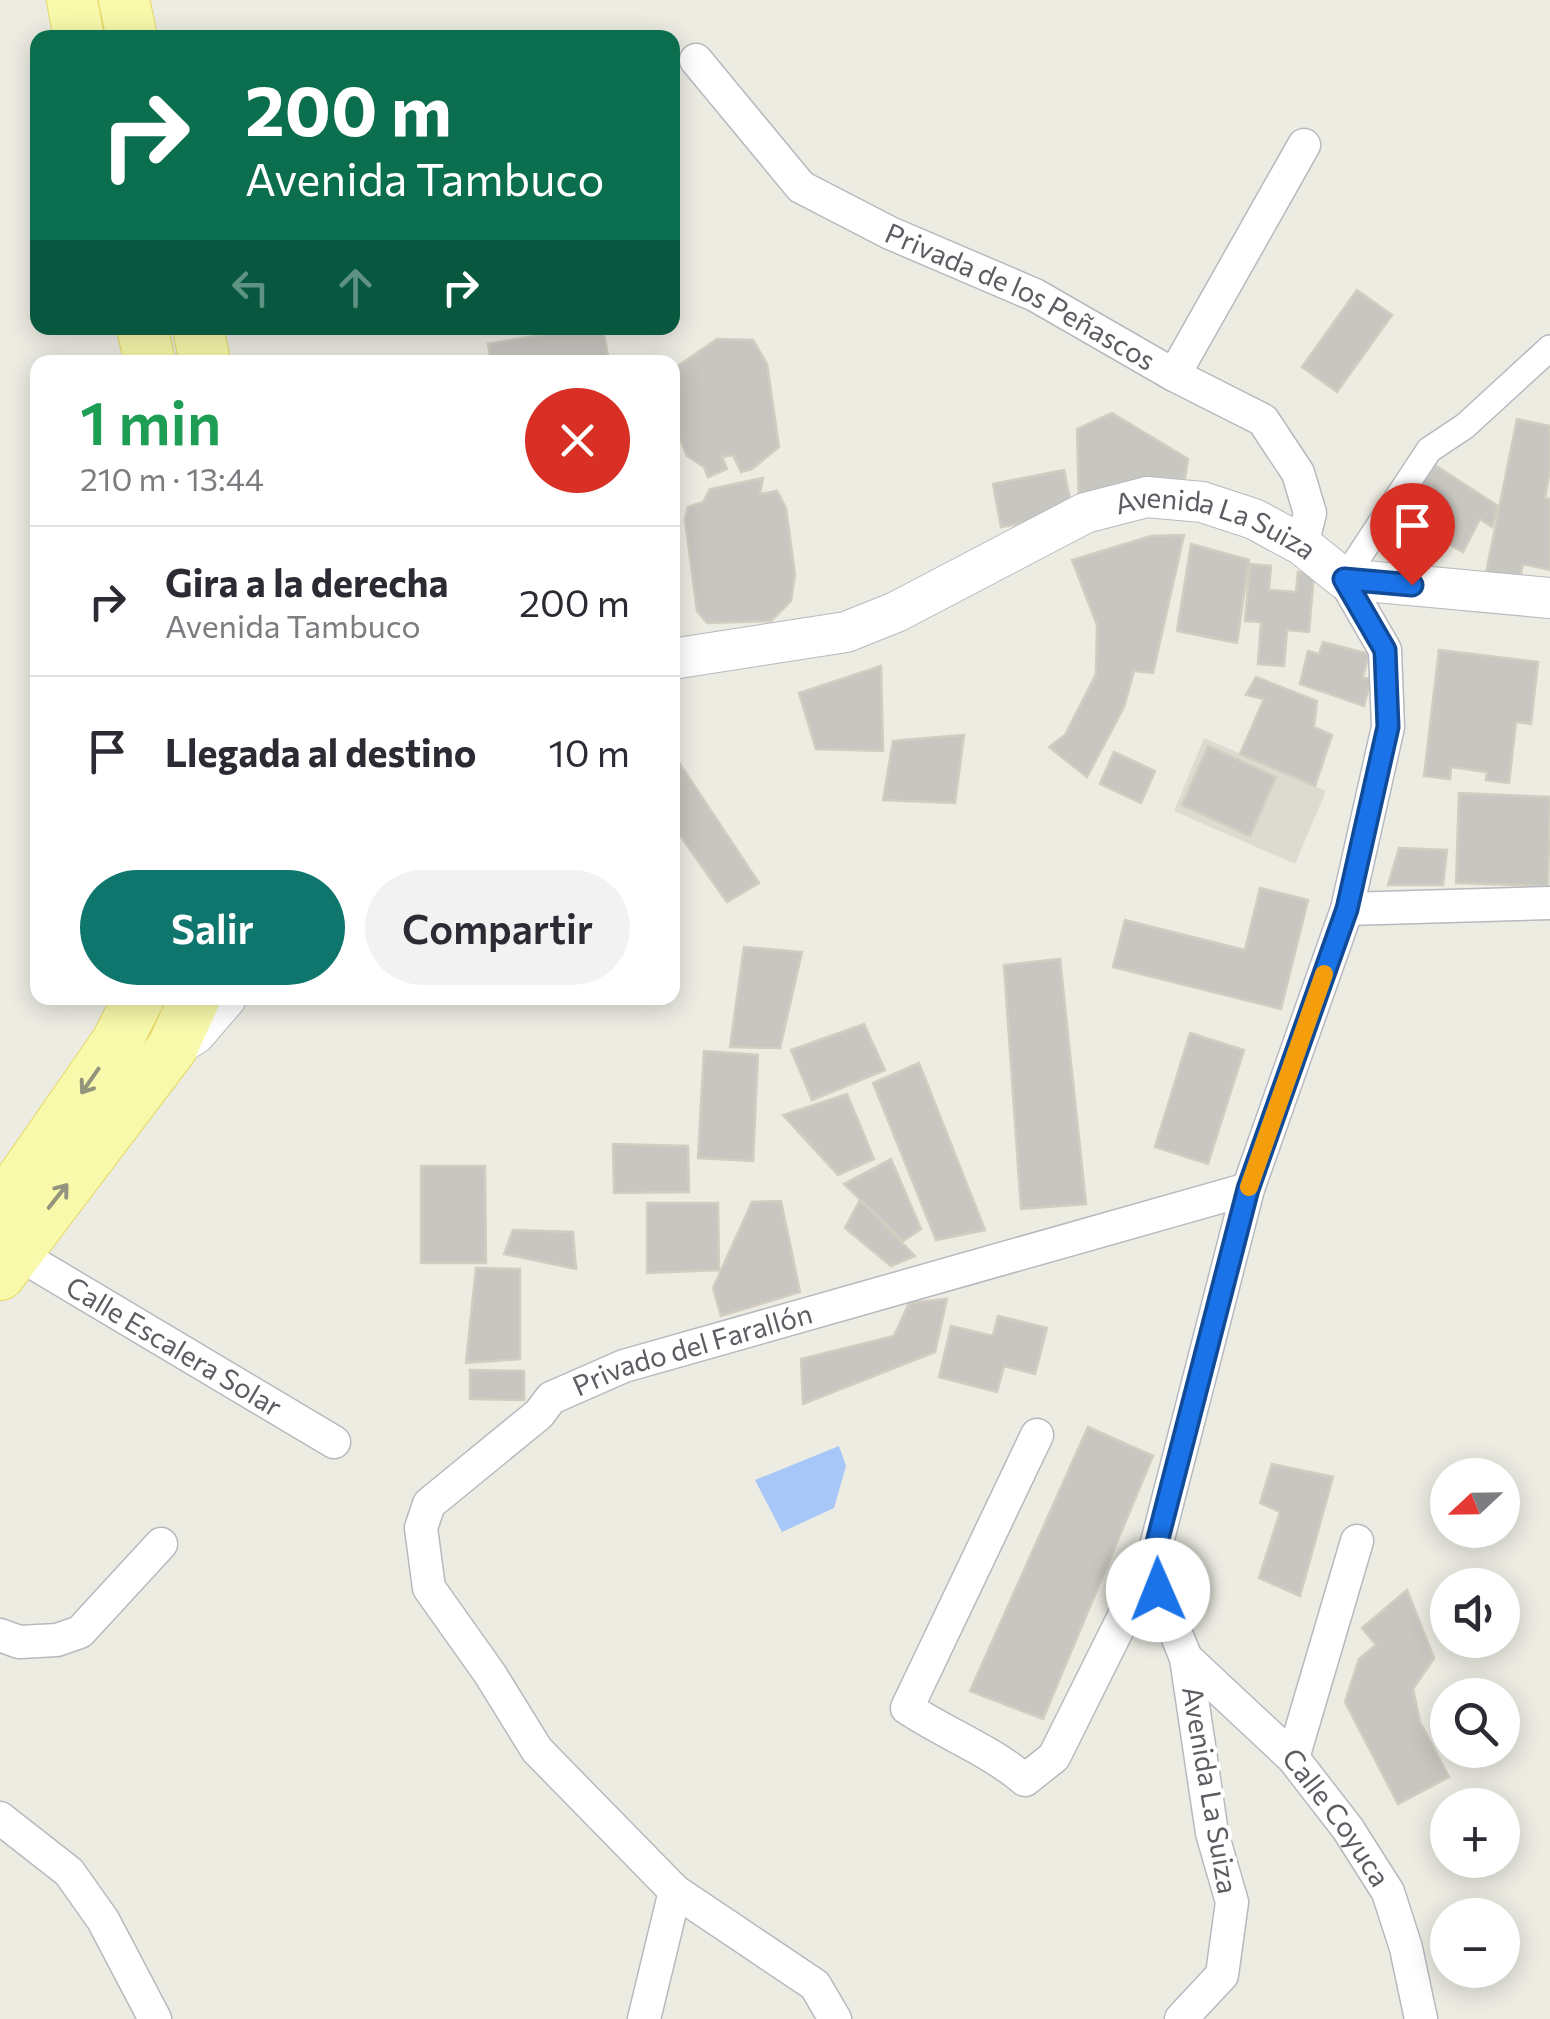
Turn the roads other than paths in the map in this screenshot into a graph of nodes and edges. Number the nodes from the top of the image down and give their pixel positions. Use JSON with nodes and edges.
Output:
{"nodes":[{"id":1,"x":72,"y":0,"type":"edge"},
{"id":2,"x":124,"y":0,"type":"edge"},
{"id":3,"x":78,"y":30,"type":"edge"},
{"id":4,"x":130,"y":30,"type":"edge"},
{"id":5,"x":696,"y":60,"type":"dead end"},
{"id":6,"x":1304,"y":145,"type":"dead end"},
{"id":7,"x":1550,"y":348,"type":"edge"},
{"id":8,"x":1174,"y":375,"type":"junction"},
{"id":9,"x":1302,"y":545,"type":"junction"},
{"id":10,"x":1344,"y":579,"type":"junction"},
{"id":11,"x":1550,"y":598,"type":"edge"},
{"id":12,"x":680,"y":658,"type":"edge"},
{"id":13,"x":1550,"y":903,"type":"edge"},
{"id":14,"x":1347,"y":909,"type":"junction"},
{"id":15,"x":135,"y":1005,"type":"edge"},
{"id":16,"x":192,"y":1005,"type":"edge"},
{"id":17,"x":220,"y":1005,"type":"edge"},
{"id":18,"x":172,"y":1048,"type":"junction"},
{"id":19,"x":1248,"y":1189,"type":"junction"},
{"id":20,"x":5,"y":1246,"type":"edge"},
{"id":21,"x":1037,"y":1436,"type":"dead end"},
{"id":22,"x":334,"y":1442,"type":"dead end"},
{"id":23,"x":1357,"y":1540,"type":"dead end"},
{"id":24,"x":161,"y":1544,"type":"dead end"},
{"id":25,"x":1153,"y":1558,"type":"junction"},
{"id":26,"x":0,"y":1636,"type":"edge"},
{"id":27,"x":1186,"y":1658,"type":"junction"},
{"id":28,"x":1293,"y":1758,"type":"junction"},
{"id":29,"x":0,"y":1818,"type":"edge"},
{"id":30,"x":675,"y":1891,"type":"junction"},
{"id":31,"x":156,"y":2019,"type":"edge"},
{"id":32,"x":644,"y":2019,"type":"edge"},
{"id":33,"x":835,"y":2019,"type":"edge"},
{"id":34,"x":1181,"y":2019,"type":"edge"},
{"id":35,"x":1421,"y":2019,"type":"edge"}],
"edges":[{"from":1,"to":3,"type":"main road"},
{"from":2,"to":4,"type":"main road"},
{"from":5,"to":8,"type":"street","name":"Privada de los Peñascos"},
{"from":6,"to":8,"type":"street"},
{"from":7,"to":10,"type":"street"},
{"from":8,"to":9,"type":"street","name":"Privada de los Peñascos"},
{"from":9,"to":10,"type":"street","name":"Avenida La Suiza"},
{"from":9,"to":12,"type":"street","name":"Avenida La Suiza"},
{"from":10,"to":11,"type":"street"},
{"from":10,"to":14,"type":"street","name":"Avenida La Suiza"},
{"from":13,"to":14,"type":"street"},
{"from":14,"to":19,"type":"street","name":"Avenida La Suiza"},
{"from":15,"to":20,"type":"main road","one_way":true},
{"from":16,"to":18,"type":"main road"},
{"from":17,"to":18,"type":"street"},
{"from":20,"to":18,"type":"main road","one_way":true},
{"from":19,"to":25,"type":"street","name":"Avenida La Suiza"},
{"from":19,"to":30,"type":"street","name":"Privado del Farallón"},
{"from":20,"to":22,"type":"street","name":"Calle Escalera Solar"},
{"from":21,"to":25,"type":"street"},
{"from":23,"to":28,"type":"street"},
{"from":24,"to":26,"type":"street"},
{"from":25,"to":27,"type":"street","name":"Avenida La Suiza"},
{"from":27,"to":28,"type":"street","name":"Calle Coyuca"},
{"from":27,"to":34,"type":"street","name":"Avenida La Suiza"},
{"from":28,"to":35,"type":"street","name":"Calle Coyuca"},
{"from":29,"to":31,"type":"street"},
{"from":30,"to":32,"type":"street"},
{"from":30,"to":33,"type":"street","name":"Privado del Farallón"}]}
